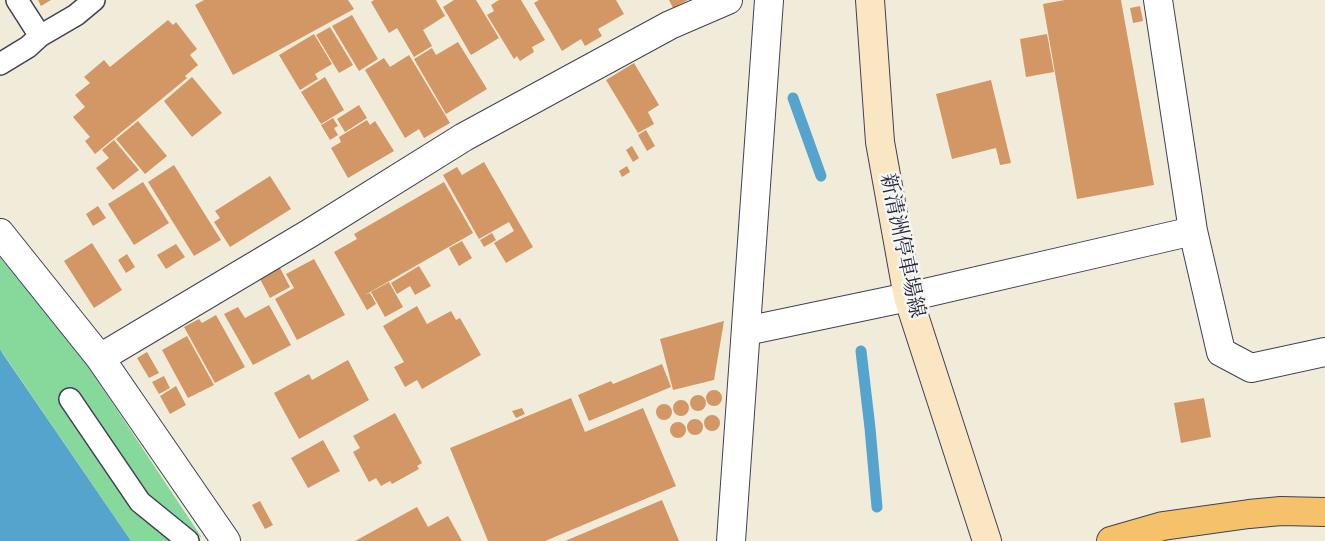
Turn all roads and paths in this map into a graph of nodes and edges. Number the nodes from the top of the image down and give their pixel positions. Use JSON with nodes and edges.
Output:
{"nodes":[{"id":1,"x":18,"y":0,"type":"edge"},
{"id":2,"x":94,"y":0,"type":"edge"},
{"id":3,"x":728,"y":0,"type":"edge"},
{"id":4,"x":769,"y":0,"type":"edge"},
{"id":5,"x":870,"y":0,"type":"edge"},
{"id":6,"x":1158,"y":0,"type":"edge"},
{"id":7,"x":40,"y":36,"type":"junction"},
{"id":8,"x":0,"y":64,"type":"edge"},
{"id":9,"x":1193,"y":231,"type":"junction"},
{"id":10,"x":0,"y":233,"type":"edge"},
{"id":11,"x":908,"y":298,"type":"junction"},
{"id":12,"x":746,"y":331,"type":"junction"},
{"id":13,"x":1325,"y":352,"type":"edge"},
{"id":14,"x":100,"y":358,"type":"junction"},
{"id":15,"x":70,"y":399,"type":"dead end"},
{"id":16,"x":1325,"y":512,"type":"edge"},
{"id":17,"x":188,"y":541,"type":"edge"},
{"id":18,"x":226,"y":541,"type":"edge"},
{"id":19,"x":731,"y":541,"type":"edge"},
{"id":20,"x":987,"y":541,"type":"edge"},
{"id":21,"x":1111,"y":541,"type":"edge"}],
"edges":[{"from":1,"to":7,"type":"lane"},
{"from":2,"to":7,"type":"lane"},
{"from":3,"to":14,"type":"street"},
{"from":4,"to":12,"type":"street"},
{"from":5,"to":11,"type":"main road","name":"新清洲停車場線"},
{"from":6,"to":9,"type":"street"},
{"from":7,"to":8,"type":"lane"},
{"from":9,"to":11,"type":"street"},
{"from":9,"to":13,"type":"street"},
{"from":10,"to":14,"type":"street"},
{"from":11,"to":12,"type":"street"},
{"from":11,"to":20,"type":"main road","name":"新清洲停車場線"},
{"from":12,"to":19,"type":"street"},
{"from":14,"to":18,"type":"street"},
{"from":15,"to":17,"type":"lane"},
{"from":16,"to":21,"type":"main road"}]}
